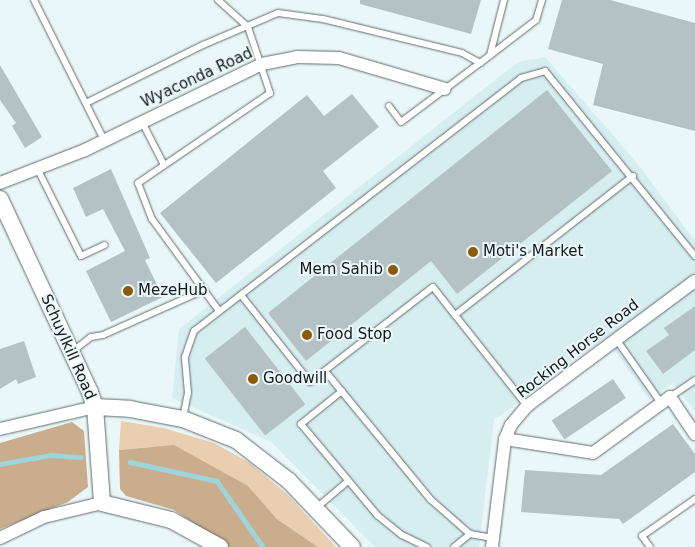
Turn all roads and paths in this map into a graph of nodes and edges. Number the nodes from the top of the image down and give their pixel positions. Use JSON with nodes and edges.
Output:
{"nodes":[{"id":1,"x":34,"y":0,"type":"edge"},
{"id":2,"x":218,"y":0,"type":"edge"},
{"id":3,"x":504,"y":0,"type":"edge"},
{"id":4,"x":542,"y":0,"type":"edge"},
{"id":5,"x":248,"y":26,"type":"junction"},
{"id":6,"x":490,"y":55,"type":"junction"},
{"id":7,"x":480,"y":63,"type":"junction"},
{"id":8,"x":262,"y":64,"type":"junction"},
{"id":9,"x":445,"y":89,"type":"junction"},
{"id":10,"x":86,"y":103,"type":"junction"},
{"id":11,"x":389,"y":106,"type":"dead end"},
{"id":12,"x":142,"y":122,"type":"junction"},
{"id":13,"x":104,"y":140,"type":"junction"},
{"id":14,"x":164,"y":165,"type":"junction"},
{"id":15,"x":38,"y":170,"type":"junction"},
{"id":16,"x":633,"y":176,"type":"junction"},
{"id":17,"x":0,"y":183,"type":"edge"},
{"id":18,"x":0,"y":199,"type":"edge"},
{"id":19,"x":105,"y":245,"type":"dead end"},
{"id":20,"x":695,"y":256,"type":"edge"},
{"id":21,"x":695,"y":281,"type":"edge"},
{"id":22,"x":204,"y":290,"type":"junction"},
{"id":23,"x":241,"y":295,"type":"junction"},
{"id":24,"x":219,"y":311,"type":"junction"},
{"id":25,"x":455,"y":314,"type":"junction"},
{"id":26,"x":616,"y":339,"type":"junction"},
{"id":27,"x":72,"y":352,"type":"junction"},
{"id":28,"x":325,"y":371,"type":"junction"},
{"id":29,"x":695,"y":380,"type":"edge"},
{"id":30,"x":342,"y":391,"type":"junction"},
{"id":31,"x":666,"y":400,"type":"junction"},
{"id":32,"x":527,"y":406,"type":"junction"},
{"id":33,"x":95,"y":407,"type":"junction"},
{"id":34,"x":183,"y":419,"type":"junction"},
{"id":35,"x":0,"y":430,"type":"edge"},
{"id":36,"x":695,"y":434,"type":"edge"},
{"id":37,"x":504,"y":439,"type":"junction"},
{"id":38,"x":348,"y":481,"type":"junction"},
{"id":39,"x":695,"y":498,"type":"edge"},
{"id":40,"x":102,"y":504,"type":"junction"},
{"id":41,"x":315,"y":509,"type":"junction"},
{"id":42,"x":470,"y":534,"type":"junction"},
{"id":43,"x":0,"y":538,"type":"edge"},
{"id":44,"x":492,"y":542,"type":"edge"},
{"id":45,"x":220,"y":547,"type":"edge"},
{"id":46,"x":352,"y":547,"type":"edge"},
{"id":47,"x":427,"y":547,"type":"edge"},
{"id":48,"x":454,"y":547,"type":"edge"},
{"id":49,"x":650,"y":547,"type":"edge"}],
"edges":[{"from":1,"to":10,"type":"lane"},
{"from":2,"to":5,"type":"lane"},
{"from":3,"to":6,"type":"lane"},
{"from":4,"to":6,"type":"lane"},
{"from":5,"to":7,"type":"lane"},
{"from":5,"to":8,"type":"lane"},
{"from":5,"to":10,"type":"lane"},
{"from":6,"to":7,"type":"lane"},
{"from":7,"to":9,"type":"lane"},
{"from":8,"to":9,"type":"street","name":"Wyaconda Road"},
{"from":8,"to":12,"type":"street","name":"Wyaconda Road"},
{"from":8,"to":14,"type":"lane"},
{"from":9,"to":11,"type":"lane"},
{"from":10,"to":13,"type":"lane"},
{"from":12,"to":13,"type":"street","name":"Wyaconda Road"},
{"from":12,"to":14,"type":"lane"},
{"from":13,"to":15,"type":"street","name":"Wyaconda Road"},
{"from":14,"to":22,"type":"lane"},
{"from":15,"to":17,"type":"street","name":"Wyaconda Road"},
{"from":15,"to":19,"type":"lane"},
{"from":16,"to":20,"type":"lane"},
{"from":16,"to":23,"type":"lane"},
{"from":16,"to":25,"type":"lane"},
{"from":18,"to":27,"type":"street","name":"Schuylkill Road"},
{"from":21,"to":26,"type":"street","name":"Rocking Horse Road"},
{"from":22,"to":24,"type":"lane"},
{"from":22,"to":27,"type":"lane"},
{"from":23,"to":24,"type":"lane"},
{"from":23,"to":28,"type":"lane"},
{"from":24,"to":34,"type":"lane"},
{"from":25,"to":28,"type":"lane"},
{"from":25,"to":32,"type":"lane"},
{"from":26,"to":31,"type":"lane"},
{"from":26,"to":32,"type":"street","name":"Rocking Horse Road"},
{"from":27,"to":33,"type":"street","name":"Schuylkill Road"},
{"from":28,"to":30,"type":"lane"},
{"from":29,"to":31,"type":"lane"},
{"from":30,"to":38,"type":"lane"},
{"from":30,"to":42,"type":"lane"},
{"from":31,"to":36,"type":"street"},
{"from":31,"to":37,"type":"street"},
{"from":32,"to":37,"type":"street","name":"Rocking Horse Road"},
{"from":33,"to":34,"type":"street"},
{"from":33,"to":35,"type":"street"},
{"from":33,"to":40,"type":"street","name":"Schuylkill Road"},
{"from":34,"to":41,"type":"street"},
{"from":37,"to":44,"type":"street","name":"Rocking Horse Road"},
{"from":38,"to":41,"type":"lane"},
{"from":38,"to":47,"type":"lane"},
{"from":39,"to":49,"type":"lane"},
{"from":40,"to":43,"type":"street"},
{"from":40,"to":45,"type":"street"},
{"from":41,"to":46,"type":"street"},
{"from":42,"to":44,"type":"lane"},
{"from":42,"to":48,"type":"lane"}]}
